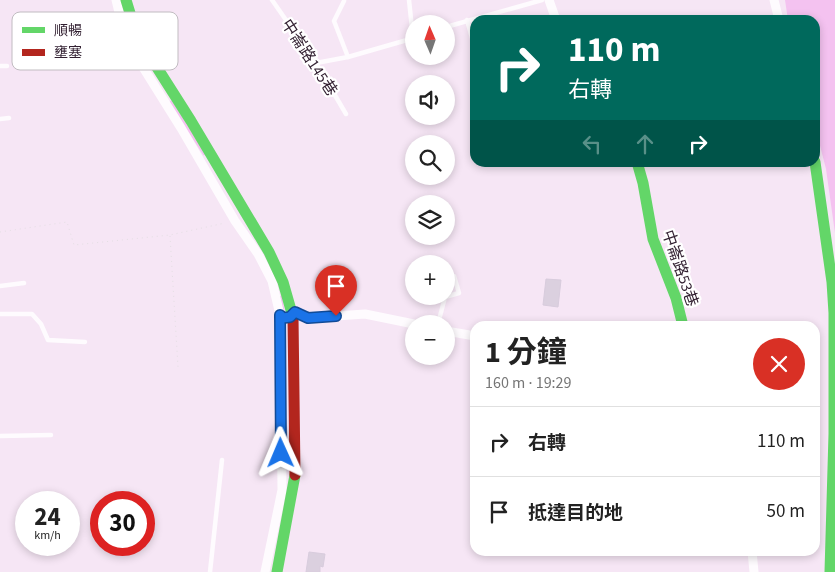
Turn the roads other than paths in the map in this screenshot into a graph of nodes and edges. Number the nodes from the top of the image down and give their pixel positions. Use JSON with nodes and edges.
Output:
{"nodes":[{"id":1,"x":126,"y":0,"type":"edge"},
{"id":2,"x":272,"y":0,"type":"edge"},
{"id":3,"x":409,"y":0,"type":"edge"},
{"id":4,"x":542,"y":0,"type":"edge"},
{"id":5,"x":550,"y":0,"type":"edge"},
{"id":6,"x":774,"y":0,"type":"edge"},
{"id":7,"x":344,"y":1,"type":"dead end"},
{"id":8,"x":130,"y":12,"type":"edge"},
{"id":9,"x":411,"y":15,"type":"edge"},
{"id":10,"x":486,"y":15,"type":"edge"},
{"id":11,"x":554,"y":15,"type":"edge"},
{"id":12,"x":778,"y":15,"type":"edge"},
{"id":13,"x":470,"y":19,"type":"edge"},
{"id":14,"x":467,"y":20,"type":"junction"},
{"id":15,"x":455,"y":24,"type":"edge"},
{"id":16,"x":470,"y":31,"type":"edge"},
{"id":17,"x":405,"y":40,"type":"edge"},
{"id":18,"x":348,"y":57,"type":"junction"},
{"id":19,"x":316,"y":63,"type":"junction"},
{"id":20,"x":0,"y":66,"type":"edge"},
{"id":21,"x":7,"y":66,"type":"dead end"},
{"id":22,"x":146,"y":70,"type":"edge"},
{"id":23,"x":156,"y":70,"type":"edge"},
{"id":24,"x":346,"y":114,"type":"dead end"},
{"id":25,"x":9,"y":118,"type":"dead end"},
{"id":26,"x":0,"y":119,"type":"edge"},
{"id":27,"x":186,"y":125,"type":"junction"},
{"id":28,"x":638,"y":167,"type":"edge"},
{"id":29,"x":816,"y":167,"type":"edge"},
{"id":30,"x":455,"y":279,"type":"edge"},
{"id":31,"x":24,"y":283,"type":"dead end"},
{"id":32,"x":0,"y":286,"type":"edge"},
{"id":33,"x":455,"y":294,"type":"edge"},
{"id":34,"x":0,"y":314,"type":"edge"},
{"id":35,"x":287,"y":316,"type":"junction"},
{"id":36,"x":682,"y":321,"type":"edge"},
{"id":37,"x":405,"y":322,"type":"edge"},
{"id":38,"x":455,"y":333,"type":"edge"},
{"id":39,"x":470,"y":335,"type":"edge"},
{"id":40,"x":84,"y":342,"type":"dead end"},
{"id":41,"x":51,"y":435,"type":"dead end"},
{"id":42,"x":0,"y":436,"type":"edge"},
{"id":43,"x":222,"y":460,"type":"dead end"},
{"id":44,"x":288,"y":474,"type":"junction"},
{"id":45,"x":752,"y":556,"type":"edge"},
{"id":46,"x":210,"y":572,"type":"edge"},
{"id":47,"x":265,"y":572,"type":"edge"},
{"id":48,"x":277,"y":572,"type":"edge"},
{"id":49,"x":754,"y":572,"type":"edge"},
{"id":50,"x":830,"y":572,"type":"edge"}],
"edges":[{"from":1,"to":8,"type":"street"},
{"from":2,"to":19,"type":"lane","name":"中崙路145巷"},
{"from":3,"to":9,"type":"lane"},
{"from":4,"to":10,"type":"lane"},
{"from":5,"to":11,"type":"street"},
{"from":6,"to":12,"type":"street"},
{"from":7,"to":18,"type":"lane"},
{"from":13,"to":14,"type":"lane"},
{"from":14,"to":15,"type":"lane"},
{"from":14,"to":16,"type":"lane"},
{"from":17,"to":18,"type":"lane"},
{"from":18,"to":19,"type":"lane"},
{"from":19,"to":24,"type":"lane","name":"中崙路145巷"},
{"from":20,"to":21,"type":"lane"},
{"from":22,"to":27,"type":"street"},
{"from":23,"to":27,"type":"street"},
{"from":25,"to":26,"type":"lane"},
{"from":27,"to":35,"type":"street"},
{"from":27,"to":35,"type":"street"},
{"from":28,"to":36,"type":"street","name":"中崙路53巷"},
{"from":29,"to":50,"type":"street"},
{"from":30,"to":33,"type":"lane"},
{"from":31,"to":32,"type":"lane"},
{"from":34,"to":40,"type":"lane"},
{"from":35,"to":37,"type":"street"},
{"from":35,"to":44,"type":"street"},
{"from":38,"to":39,"type":"street"},
{"from":41,"to":42,"type":"lane"},
{"from":43,"to":46,"type":"lane"},
{"from":44,"to":47,"type":"street"},
{"from":44,"to":48,"type":"street"},
{"from":45,"to":49,"type":"street"}]}
